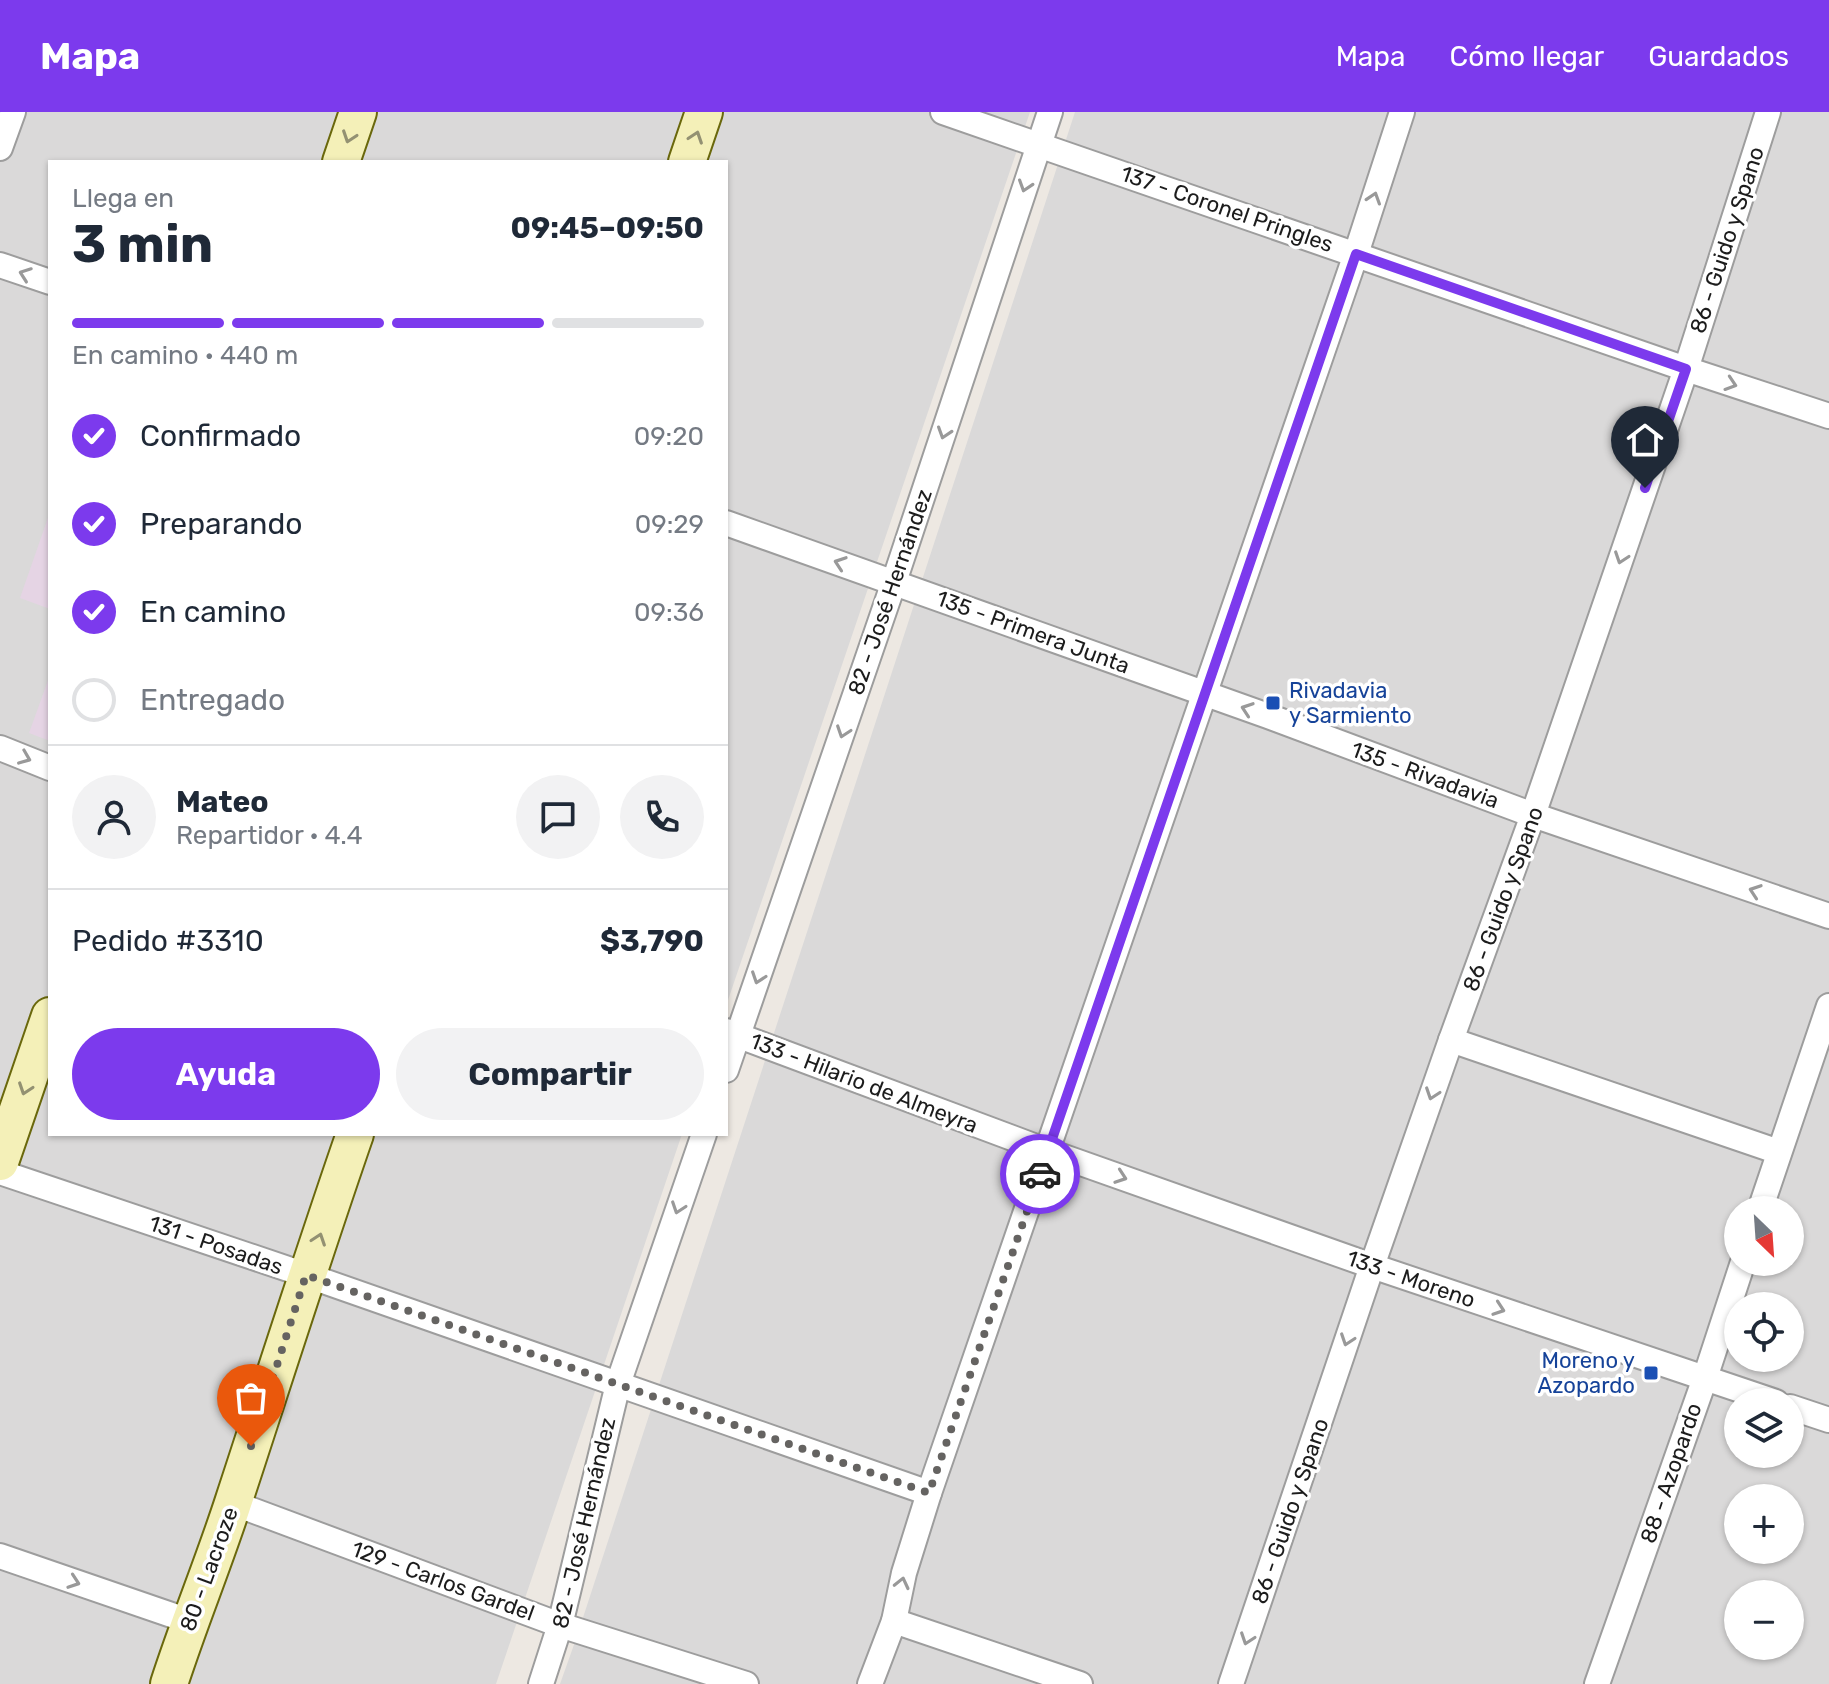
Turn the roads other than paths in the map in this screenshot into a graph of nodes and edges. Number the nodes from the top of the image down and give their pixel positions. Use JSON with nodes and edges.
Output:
{"nodes":[{"id":1,"x":13,"y":112,"type":"edge"},
{"id":2,"x":358,"y":112,"type":"edge"},
{"id":3,"x":704,"y":112,"type":"edge"},
{"id":4,"x":943,"y":112,"type":"edge"},
{"id":5,"x":1050,"y":112,"type":"edge"},
{"id":6,"x":1402,"y":112,"type":"edge"},
{"id":7,"x":1768,"y":112,"type":"edge"},
{"id":8,"x":1039,"y":144,"type":"junction"},
{"id":9,"x":0,"y":148,"type":"edge"},
{"id":10,"x":342,"y":160,"type":"edge"},
{"id":11,"x":688,"y":160,"type":"edge"},
{"id":12,"x":1356,"y":254,"type":"junction"},
{"id":13,"x":0,"y":265,"type":"edge"},
{"id":14,"x":48,"y":281,"type":"edge"},
{"id":15,"x":1686,"y":369,"type":"junction"},
{"id":16,"x":1829,"y":416,"type":"edge"},
{"id":17,"x":728,"y":524,"type":"edge"},
{"id":18,"x":894,"y":582,"type":"junction"},
{"id":19,"x":1204,"y":694,"type":"junction"},
{"id":20,"x":0,"y":748,"type":"edge"},
{"id":21,"x":48,"y":767,"type":"edge"},
{"id":22,"x":1533,"y":815,"type":"junction"},
{"id":23,"x":1829,"y":916,"type":"edge"},
{"id":24,"x":1829,"y":1006,"type":"edge"},
{"id":25,"x":48,"y":1022,"type":"edge"},
{"id":26,"x":732,"y":1033,"type":"edge"},
{"id":27,"x":1451,"y":1040,"type":"junction"},
{"id":28,"x":728,"y":1058,"type":"edge"},
{"id":29,"x":354,"y":1136,"type":"edge"},
{"id":30,"x":703,"y":1136,"type":"edge"},
{"id":31,"x":1047,"y":1151,"type":"junction"},
{"id":32,"x":1779,"y":1152,"type":"junction"},
{"id":33,"x":0,"y":1162,"type":"edge"},
{"id":34,"x":0,"y":1172,"type":"edge"},
{"id":35,"x":1765,"y":1196,"type":"edge"},
{"id":36,"x":1372,"y":1266,"type":"junction"},
{"id":37,"x":306,"y":1275,"type":"junction"},
{"id":38,"x":1738,"y":1276,"type":"edge"},
{"id":39,"x":1705,"y":1378,"type":"junction"},
{"id":40,"x":618,"y":1384,"type":"junction"},
{"id":41,"x":1735,"y":1388,"type":"edge"},
{"id":42,"x":1804,"y":1412,"type":"edge"},
{"id":43,"x":1829,"y":1420,"type":"edge"},
{"id":44,"x":929,"y":1493,"type":"junction"},
{"id":45,"x":233,"y":1503,"type":"junction"},
{"id":46,"x":0,"y":1556,"type":"edge"},
{"id":47,"x":189,"y":1621,"type":"junction"},
{"id":48,"x":894,"y":1621,"type":"junction"},
{"id":49,"x":560,"y":1625,"type":"junction"},
{"id":50,"x":169,"y":1684,"type":"edge"},
{"id":51,"x":541,"y":1684,"type":"edge"},
{"id":52,"x":746,"y":1684,"type":"edge"},
{"id":53,"x":870,"y":1684,"type":"edge"},
{"id":54,"x":1080,"y":1684,"type":"edge"},
{"id":55,"x":1231,"y":1684,"type":"edge"},
{"id":56,"x":1597,"y":1684,"type":"edge"}],
"edges":[{"from":1,"to":9,"type":"street"},
{"from":2,"to":10,"type":"street","one_way":true},
{"from":11,"to":3,"type":"street","one_way":true},
{"from":4,"to":8,"type":"street","name":"137 - Coronel Pringles"},
{"from":5,"to":8,"type":"street","name":"82 - José Hernández"},
{"from":12,"to":6,"type":"street","one_way":true},
{"from":7,"to":15,"type":"street","name":"86 - Guido y Spano"},
{"from":8,"to":12,"type":"street","name":"137 - Coronel Pringles"},
{"from":8,"to":18,"type":"street","name":"82 - José Hernández","one_way":true},
{"from":12,"to":15,"type":"street","name":"137 - Coronel Pringles"},
{"from":12,"to":19,"type":"street"},
{"from":14,"to":13,"type":"street","one_way":true},
{"from":15,"to":16,"type":"street","name":"137 - Coronel Pringles","one_way":true},
{"from":15,"to":22,"type":"street","name":"86 - Guido y Spano","one_way":true},
{"from":18,"to":17,"type":"street","name":"135 - Primera Junta","one_way":true},
{"from":18,"to":19,"type":"street","name":"135 - Primera Junta"},
{"from":18,"to":26,"type":"street","name":"82 - José Hernández","one_way":true},
{"from":22,"to":19,"type":"street","name":"135 - Rivadavia","one_way":true},
{"from":19,"to":31,"type":"street"},
{"from":20,"to":21,"type":"street","one_way":true},
{"from":23,"to":22,"type":"street","name":"135 - Rivadavia","one_way":true},
{"from":22,"to":27,"type":"street","name":"86 - Guido y Spano"},
{"from":24,"to":32,"type":"street"},
{"from":25,"to":33,"type":"street","one_way":true},
{"from":26,"to":28,"type":"street","name":"82 - José Hernández"},
{"from":26,"to":31,"type":"street","name":"133 - Hilario de Almeyra"},
{"from":27,"to":32,"type":"street"},
{"from":27,"to":36,"type":"street","name":"86 - Guido y Spano","one_way":true},
{"from":37,"to":29,"type":"street","name":"80 - Lacroze","one_way":true},
{"from":30,"to":40,"type":"street","name":"82 - José Hernández","one_way":true},
{"from":31,"to":36,"type":"street","name":"133 - Moreno","one_way":true},
{"from":31,"to":44,"type":"street"},
{"from":32,"to":35,"type":"street"},
{"from":34,"to":37,"type":"street","name":"131 - Posadas"},
{"from":36,"to":39,"type":"street","name":"133 - Moreno","one_way":true},
{"from":36,"to":55,"type":"street","name":"86 - Guido y Spano","one_way":true},
{"from":37,"to":40,"type":"street","name":"131 - Posadas"},
{"from":37,"to":45,"type":"street","name":"80 - Lacroze"},
{"from":38,"to":39,"type":"street","name":"88 - Azopardo"},
{"from":39,"to":41,"type":"street","name":"133 - Moreno"},
{"from":39,"to":56,"type":"street","name":"88 - Azopardo"},
{"from":40,"to":44,"type":"street","name":"131 - Posadas"},
{"from":40,"to":49,"type":"street","name":"82 - José Hernández"},
{"from":42,"to":43,"type":"street"},
{"from":48,"to":44,"type":"street","one_way":true},
{"from":45,"to":47,"type":"street","name":"80 - Lacroze"},
{"from":45,"to":49,"type":"street","name":"129 - Carlos Gardel"},
{"from":46,"to":47,"type":"street","one_way":true},
{"from":47,"to":50,"type":"street","name":"80 - Lacroze"},
{"from":48,"to":53,"type":"street"},
{"from":48,"to":54,"type":"street"},
{"from":49,"to":51,"type":"street","name":"82 - José Hernández"},
{"from":49,"to":52,"type":"street","name":"129 - Carlos Gardel"}]}
